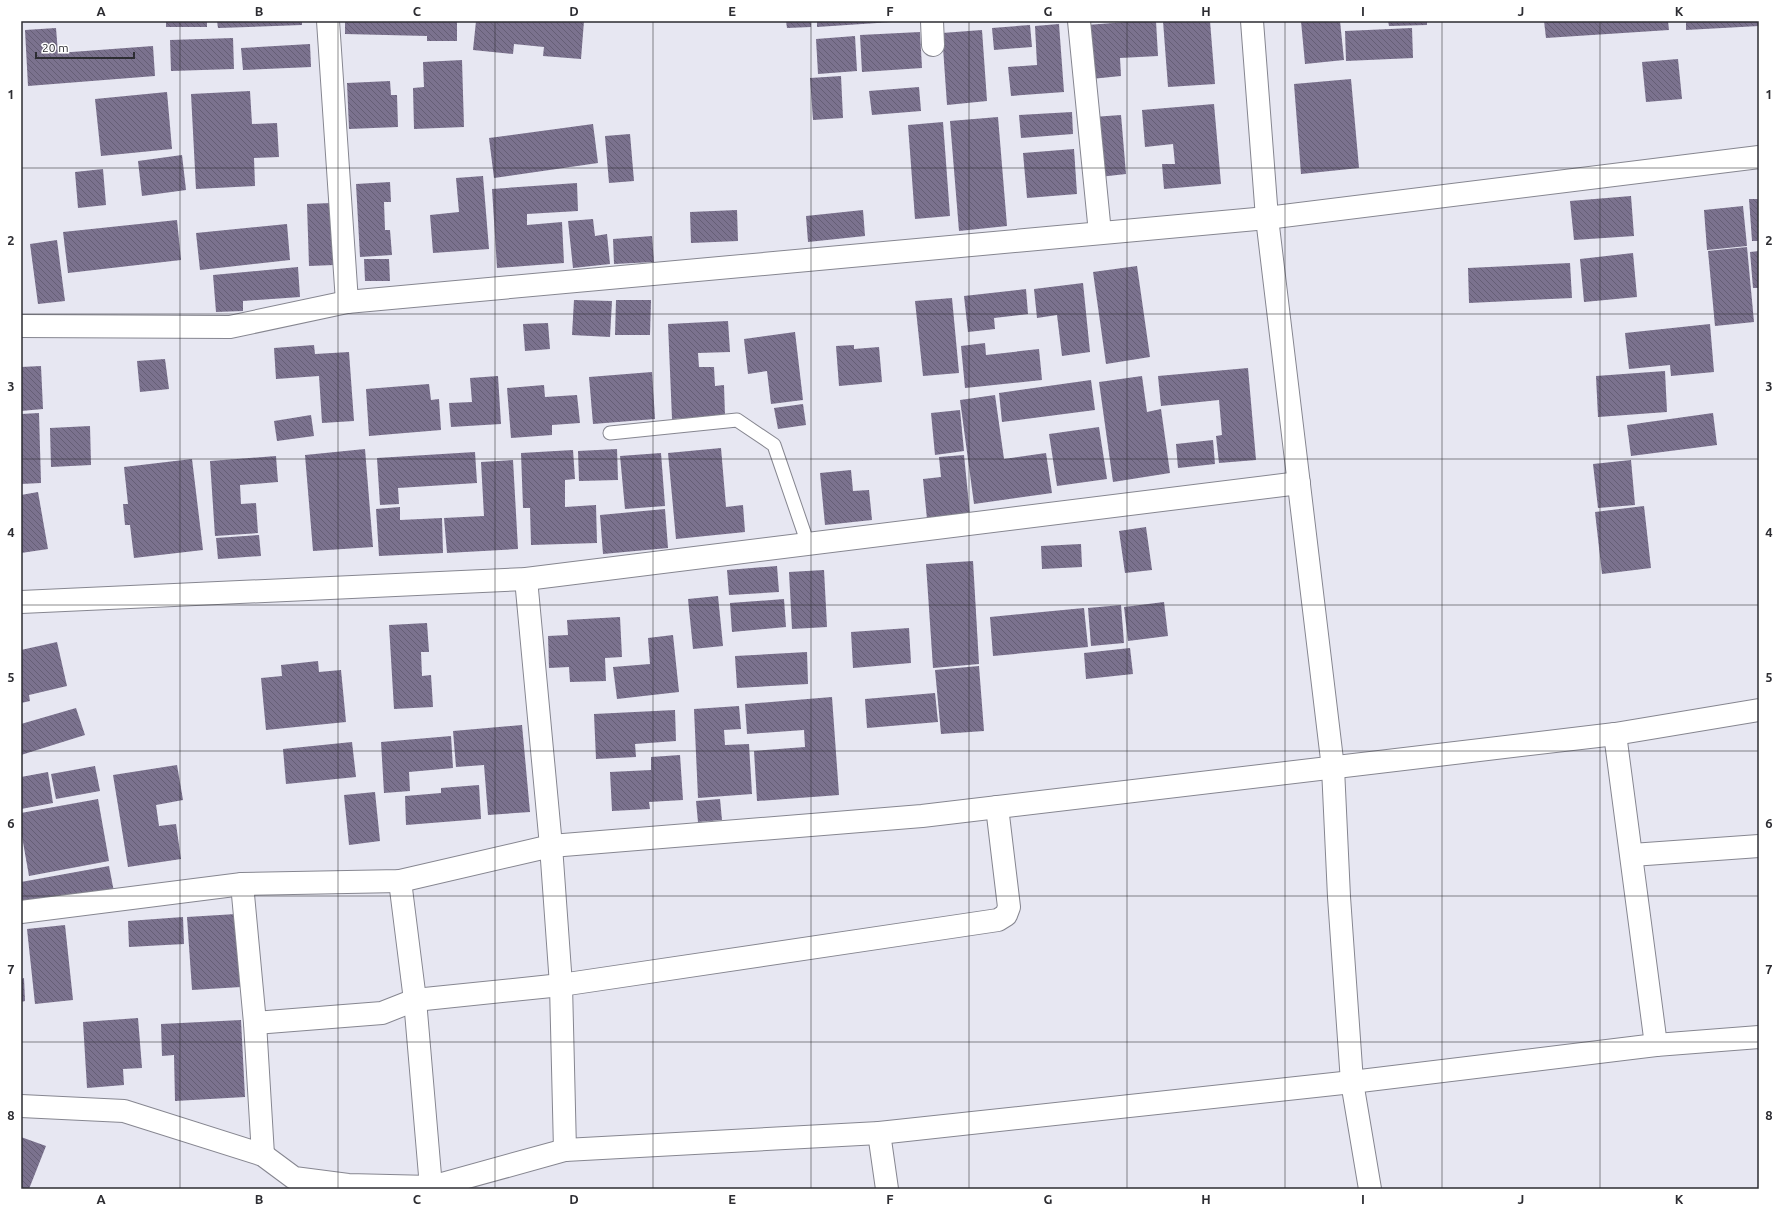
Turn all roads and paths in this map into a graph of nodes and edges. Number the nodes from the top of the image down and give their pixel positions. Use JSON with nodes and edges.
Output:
{"nodes":[{"id":1,"x":328,"y":21,"type":"edge"},
{"id":2,"x":932,"y":21,"type":"edge"},
{"id":3,"x":1079,"y":21,"type":"edge"},
{"id":4,"x":1252,"y":21,"type":"edge"},
{"id":5,"x":933,"y":45,"type":"dead end"},
{"id":6,"x":1759,"y":157,"type":"edge"},
{"id":7,"x":1267,"y":218,"type":"junction"},
{"id":8,"x":1100,"y":233,"type":"junction"},
{"id":9,"x":347,"y":302,"type":"junction"},
{"id":10,"x":21,"y":326,"type":"edge"},
{"id":11,"x":610,"y":433,"type":"dead end"},
{"id":12,"x":1299,"y":483,"type":"junction"},
{"id":13,"x":808,"y":544,"type":"junction"},
{"id":14,"x":526,"y":579,"type":"junction"},
{"id":15,"x":21,"y":602,"type":"edge"},
{"id":16,"x":1759,"y":710,"type":"edge"},
{"id":17,"x":1615,"y":734,"type":"junction"},
{"id":18,"x":1333,"y":768,"type":"junction"},
{"id":19,"x":997,"y":807,"type":"junction"},
{"id":20,"x":551,"y":846,"type":"junction"},
{"id":21,"x":1759,"y":846,"type":"edge"},
{"id":22,"x":1632,"y":855,"type":"junction"},
{"id":23,"x":400,"y":881,"type":"junction"},
{"id":24,"x":242,"y":884,"type":"junction"},
{"id":25,"x":21,"y":912,"type":"edge"},
{"id":26,"x":561,"y":985,"type":"junction"},
{"id":27,"x":414,"y":1000,"type":"junction"},
{"id":28,"x":255,"y":1023,"type":"junction"},
{"id":29,"x":1759,"y":1037,"type":"edge"},
{"id":30,"x":1656,"y":1045,"type":"junction"},
{"id":31,"x":1352,"y":1082,"type":"junction"},
{"id":32,"x":21,"y":1106,"type":"edge"},
{"id":33,"x":879,"y":1133,"type":"junction"},
{"id":34,"x":565,"y":1150,"type":"junction"},
{"id":35,"x":263,"y":1155,"type":"junction"},
{"id":36,"x":431,"y":1188,"type":"edge"},
{"id":37,"x":887,"y":1189,"type":"edge"},
{"id":38,"x":1370,"y":1189,"type":"edge"}],
"edges":[{"from":1,"to":9,"type":"street"},
{"from":2,"to":5,"type":"street"},
{"from":3,"to":8,"type":"street"},
{"from":4,"to":7,"type":"street"},
{"from":6,"to":7,"type":"street"},
{"from":7,"to":8,"type":"street"},
{"from":7,"to":12,"type":"street"},
{"from":8,"to":9,"type":"street"},
{"from":9,"to":10,"type":"street"},
{"from":11,"to":13,"type":"lane"},
{"from":12,"to":13,"type":"street"},
{"from":12,"to":18,"type":"street"},
{"from":13,"to":14,"type":"street"},
{"from":14,"to":15,"type":"street"},
{"from":14,"to":20,"type":"street"},
{"from":16,"to":17,"type":"street"},
{"from":17,"to":18,"type":"street"},
{"from":17,"to":22,"type":"street"},
{"from":18,"to":19,"type":"street"},
{"from":18,"to":31,"type":"street"},
{"from":19,"to":20,"type":"street"},
{"from":19,"to":26,"type":"street"},
{"from":20,"to":23,"type":"street"},
{"from":20,"to":26,"type":"street"},
{"from":21,"to":22,"type":"street"},
{"from":22,"to":30,"type":"street"},
{"from":23,"to":24,"type":"street"},
{"from":23,"to":27,"type":"street"},
{"from":24,"to":25,"type":"street"},
{"from":24,"to":28,"type":"street"},
{"from":26,"to":27,"type":"street"},
{"from":26,"to":34,"type":"street"},
{"from":27,"to":28,"type":"street"},
{"from":27,"to":36,"type":"street"},
{"from":28,"to":35,"type":"street"},
{"from":29,"to":30,"type":"street"},
{"from":30,"to":31,"type":"street"},
{"from":31,"to":33,"type":"street"},
{"from":31,"to":38,"type":"street"},
{"from":32,"to":35,"type":"street"},
{"from":33,"to":34,"type":"street"},
{"from":33,"to":37,"type":"street"},
{"from":34,"to":36,"type":"street"},
{"from":35,"to":36,"type":"street"}]}
